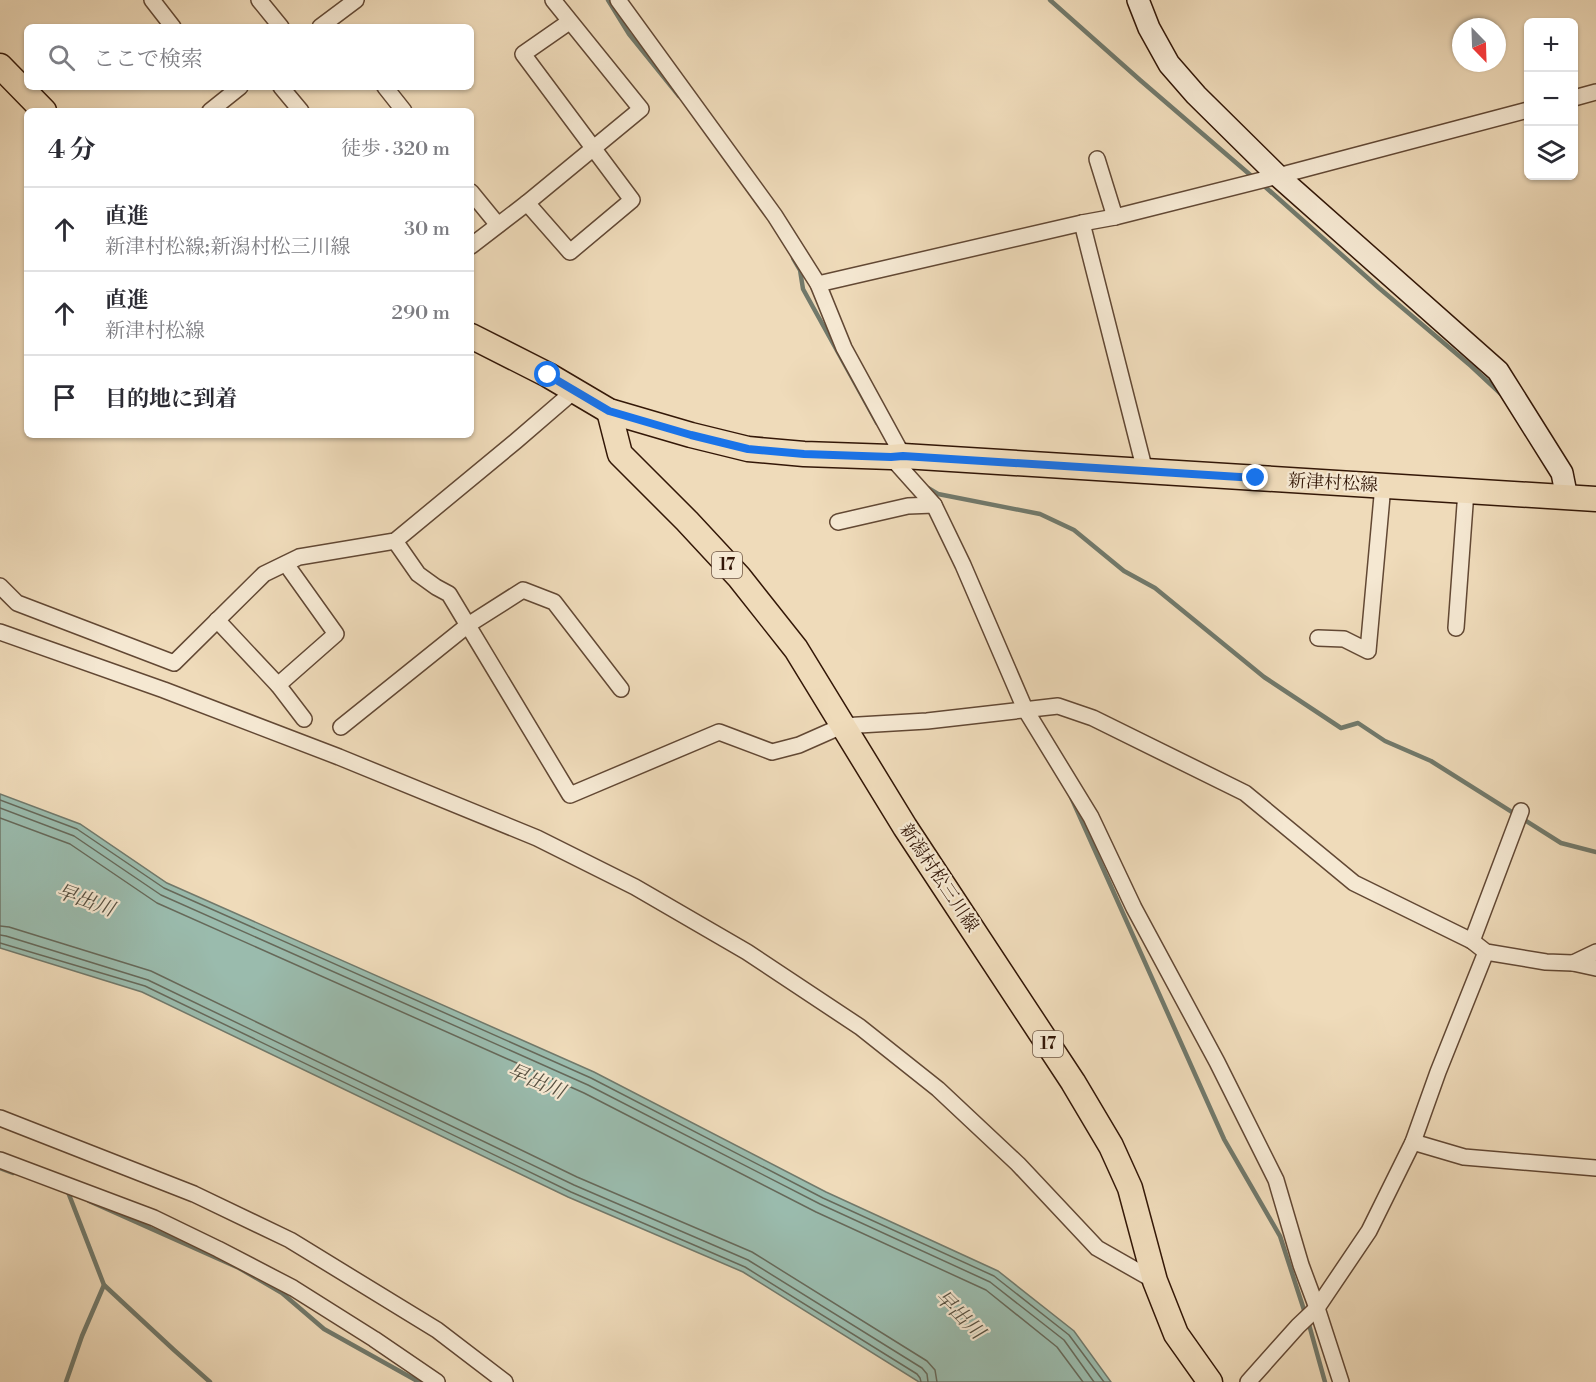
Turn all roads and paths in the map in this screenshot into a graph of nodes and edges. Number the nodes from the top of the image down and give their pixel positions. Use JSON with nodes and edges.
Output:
{"nodes":[{"id":1,"x":152,"y":0,"type":"edge"},
{"id":2,"x":260,"y":0,"type":"edge"},
{"id":3,"x":356,"y":0,"type":"edge"},
{"id":4,"x":553,"y":0,"type":"edge"},
{"id":5,"x":618,"y":0,"type":"edge"},
{"id":6,"x":1138,"y":0,"type":"edge"},
{"id":7,"x":569,"y":22,"type":"junction"},
{"id":8,"x":171,"y":24,"type":"edge"},
{"id":9,"x":279,"y":24,"type":"edge"},
{"id":10,"x":329,"y":24,"type":"edge"},
{"id":11,"x":3,"y":76,"type":"edge"},
{"id":12,"x":284,"y":90,"type":"edge"},
{"id":13,"x":387,"y":90,"type":"edge"},
{"id":14,"x":223,"y":92,"type":"edge"},
{"id":15,"x":1596,"y":92,"type":"edge"},
{"id":16,"x":1578,"y":97,"type":"edge"},
{"id":17,"x":40,"y":108,"type":"edge"},
{"id":18,"x":212,"y":108,"type":"edge"},
{"id":19,"x":299,"y":108,"type":"edge"},
{"id":20,"x":402,"y":108,"type":"edge"},
{"id":21,"x":1524,"y":111,"type":"edge"},
{"id":22,"x":592,"y":148,"type":"junction"},
{"id":23,"x":1097,"y":159,"type":"dead end"},
{"id":24,"x":1278,"y":176,"type":"junction"},
{"id":25,"x":474,"y":196,"type":"edge"},
{"id":26,"x":526,"y":203,"type":"junction"},
{"id":27,"x":1114,"y":217,"type":"junction"},
{"id":28,"x":1082,"y":223,"type":"junction"},
{"id":29,"x":498,"y":225,"type":"junction"},
{"id":30,"x":474,"y":244,"type":"edge"},
{"id":31,"x":818,"y":284,"type":"junction"},
{"id":32,"x":474,"y":338,"type":"edge"},
{"id":33,"x":574,"y":390,"type":"junction"},
{"id":34,"x":609,"y":411,"type":"junction"},
{"id":35,"x":897,"y":456,"type":"junction"},
{"id":36,"x":1145,"y":471,"type":"junction"},
{"id":37,"x":1383,"y":485,"type":"junction"},
{"id":38,"x":1466,"y":491,"type":"junction"},
{"id":39,"x":1568,"y":498,"type":"junction"},
{"id":40,"x":1596,"y":499,"type":"edge"},
{"id":41,"x":934,"y":505,"type":"junction"},
{"id":42,"x":838,"y":522,"type":"dead end"},
{"id":43,"x":395,"y":541,"type":"junction"},
{"id":44,"x":286,"y":564,"type":"junction"},
{"id":45,"x":0,"y":586,"type":"edge"},
{"id":46,"x":217,"y":620,"type":"junction"},
{"id":47,"x":468,"y":625,"type":"junction"},
{"id":48,"x":1456,"y":628,"type":"dead end"},
{"id":49,"x":0,"y":632,"type":"edge"},
{"id":50,"x":1318,"y":638,"type":"dead end"},
{"id":51,"x":278,"y":685,"type":"junction"},
{"id":52,"x":621,"y":689,"type":"dead end"},
{"id":53,"x":1025,"y":709,"type":"junction"},
{"id":54,"x":304,"y":719,"type":"dead end"},
{"id":55,"x":842,"y":726,"type":"junction"},
{"id":56,"x":341,"y":727,"type":"dead end"},
{"id":57,"x":1521,"y":811,"type":"dead end"},
{"id":58,"x":1472,"y":940,"type":"junction"},
{"id":59,"x":1486,"y":952,"type":"junction"},
{"id":60,"x":1596,"y":952,"type":"edge"},
{"id":61,"x":1573,"y":963,"type":"junction"},
{"id":62,"x":1596,"y":968,"type":"edge"},
{"id":63,"x":0,"y":1118,"type":"edge"},
{"id":64,"x":1413,"y":1142,"type":"junction"},
{"id":65,"x":0,"y":1160,"type":"edge"},
{"id":66,"x":1596,"y":1168,"type":"edge"},
{"id":67,"x":1155,"y":1281,"type":"junction"},
{"id":68,"x":1317,"y":1308,"type":"junction"},
{"id":69,"x":437,"y":1382,"type":"edge"},
{"id":70,"x":505,"y":1382,"type":"edge"},
{"id":71,"x":1210,"y":1382,"type":"edge"},
{"id":72,"x":1248,"y":1382,"type":"edge"},
{"id":73,"x":1341,"y":1382,"type":"edge"}],
"edges":[{"from":1,"to":8,"type":"street"},
{"from":2,"to":9,"type":"street"},
{"from":3,"to":10,"type":"street"},
{"from":4,"to":7,"type":"street"},
{"from":5,"to":31,"type":"street"},
{"from":6,"to":24,"type":"street"},
{"from":7,"to":22,"type":"street"},
{"from":7,"to":22,"type":"street"},
{"from":11,"to":17,"type":"main road"},
{"from":12,"to":19,"type":"street"},
{"from":13,"to":20,"type":"street"},
{"from":14,"to":18,"type":"street"},
{"from":15,"to":16,"type":"street"},
{"from":21,"to":24,"type":"street"},
{"from":22,"to":26,"type":"street"},
{"from":22,"to":26,"type":"street"},
{"from":23,"to":27,"type":"street"},
{"from":24,"to":27,"type":"street"},
{"from":24,"to":39,"type":"street"},
{"from":25,"to":29,"type":"street"},
{"from":26,"to":29,"type":"street"},
{"from":27,"to":28,"type":"street"},
{"from":28,"to":31,"type":"street"},
{"from":28,"to":36,"type":"street"},
{"from":29,"to":30,"type":"street"},
{"from":31,"to":35,"type":"street"},
{"from":32,"to":33,"type":"main road","name":"新津村松線"},
{"from":33,"to":34,"type":"main road","name":"新津村松線"},
{"from":33,"to":43,"type":"street"},
{"from":34,"to":35,"type":"main road","name":"新津村松線"},
{"from":34,"to":55,"type":"main road","name":"新潟村松三川線","number":"17"},
{"from":35,"to":36,"type":"main road","name":"新津村松線"},
{"from":35,"to":41,"type":"street"},
{"from":36,"to":37,"type":"main road","name":"新津村松線"},
{"from":37,"to":38,"type":"main road","name":"新津村松線"},
{"from":37,"to":50,"type":"street"},
{"from":38,"to":39,"type":"main road","name":"新津村松線"},
{"from":38,"to":48,"type":"street"},
{"from":39,"to":40,"type":"main road","name":"新津村松線"},
{"from":41,"to":42,"type":"street"},
{"from":41,"to":53,"type":"street"},
{"from":43,"to":44,"type":"street"},
{"from":43,"to":47,"type":"street"},
{"from":44,"to":46,"type":"street"},
{"from":44,"to":51,"type":"street"},
{"from":45,"to":46,"type":"street"},
{"from":46,"to":51,"type":"street"},
{"from":47,"to":52,"type":"street"},
{"from":47,"to":55,"type":"street"},
{"from":47,"to":56,"type":"street"},
{"from":49,"to":67,"type":"street"},
{"from":51,"to":54,"type":"street"},
{"from":53,"to":55,"type":"street"},
{"from":53,"to":58,"type":"street"},
{"from":53,"to":68,"type":"street"},
{"from":55,"to":67,"type":"main road","name":"新潟村松三川線","number":"17"},
{"from":57,"to":58,"type":"street"},
{"from":58,"to":59,"type":"street"},
{"from":59,"to":61,"type":"street"},
{"from":59,"to":64,"type":"street"},
{"from":60,"to":61,"type":"street"},
{"from":61,"to":62,"type":"street"},
{"from":63,"to":70,"type":"street"},
{"from":64,"to":66,"type":"street"},
{"from":64,"to":68,"type":"street"},
{"from":65,"to":69,"type":"street"},
{"from":67,"to":71,"type":"main road","name":"新潟村松三川線","number":"17"},
{"from":68,"to":72,"type":"street"},
{"from":68,"to":73,"type":"street"}]}
